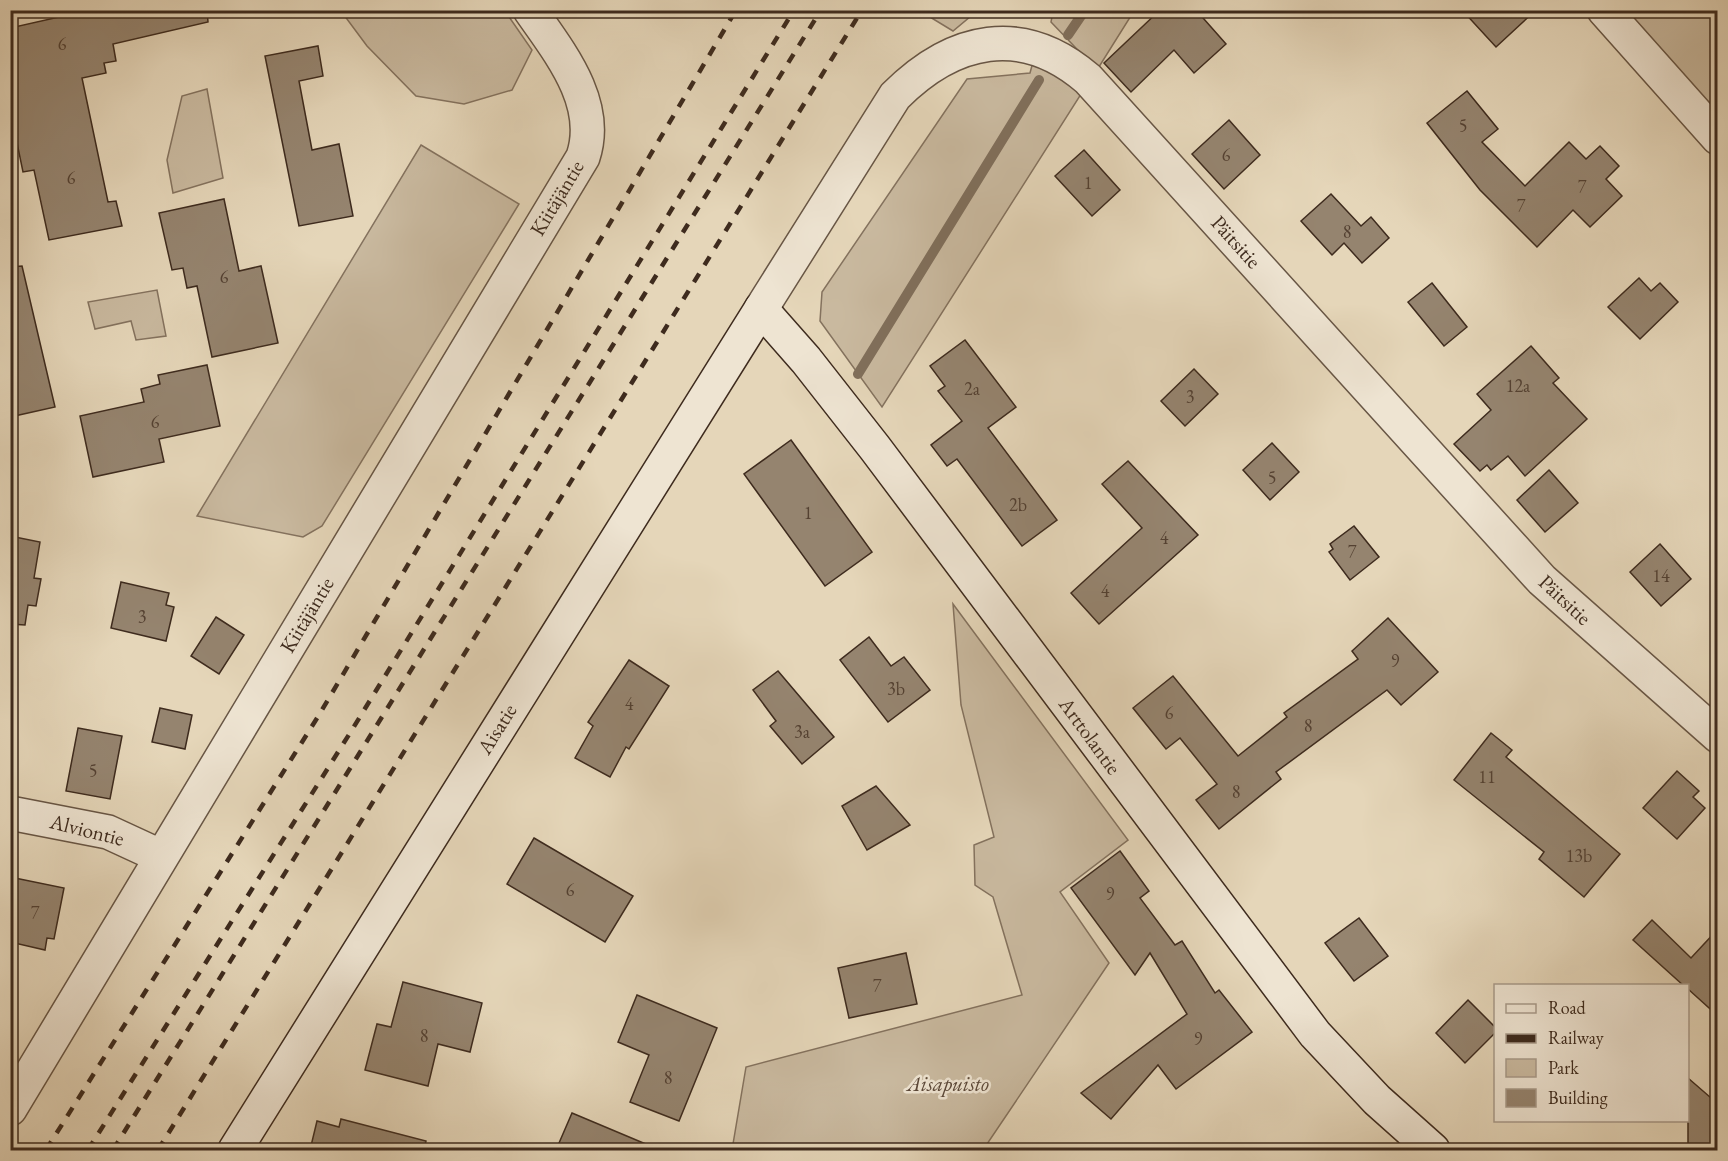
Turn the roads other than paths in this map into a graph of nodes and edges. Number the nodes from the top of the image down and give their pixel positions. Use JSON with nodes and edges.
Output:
{"nodes":[{"id":1,"x":530,"y":10,"type":"edge"},
{"id":2,"x":1604,"y":10,"type":"edge"},
{"id":3,"x":1718,"y":138,"type":"edge"},
{"id":4,"x":761,"y":309,"type":"junction"},
{"id":5,"x":1718,"y":735,"type":"edge"},
{"id":6,"x":10,"y":813,"type":"edge"},
{"id":7,"x":160,"y":856,"type":"junction"},
{"id":8,"x":10,"y":1109,"type":"edge"},
{"id":9,"x":235,"y":1150,"type":"edge"},
{"id":10,"x":1432,"y":1150,"type":"edge"}],
"edges":[{"from":1,"to":7,"type":"street","name":"Kiitäjäntie"},
{"from":2,"to":3,"type":"street"},
{"from":4,"to":5,"type":"street","name":"Päitsitie"},
{"from":4,"to":9,"type":"street","name":"Aisatie"},
{"from":4,"to":10,"type":"street","name":"Arttolantie"},
{"from":6,"to":7,"type":"street","name":"Alviontie"},
{"from":7,"to":8,"type":"street","name":"Kiitäjäntie"}]}
